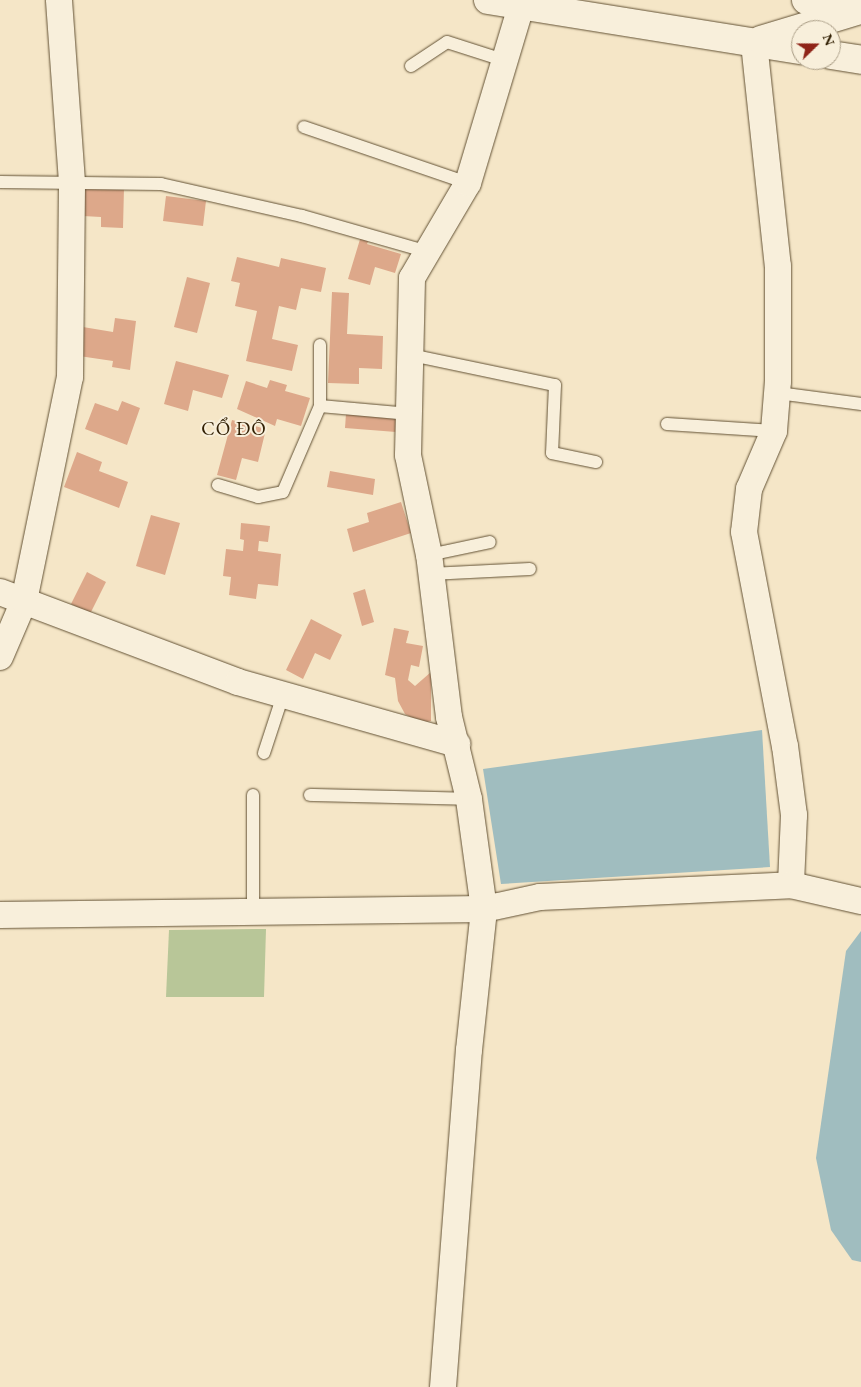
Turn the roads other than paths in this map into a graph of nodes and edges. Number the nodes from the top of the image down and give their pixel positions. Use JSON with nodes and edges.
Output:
{"nodes":[{"id":1,"x":59,"y":0,"type":"edge"},
{"id":2,"x":488,"y":0,"type":"edge"},
{"id":3,"x":806,"y":0,"type":"edge"},
{"id":4,"x":529,"y":3,"type":"edge"},
{"id":5,"x":861,"y":11,"type":"edge"},
{"id":6,"x":754,"y":43,"type":"junction"},
{"id":7,"x":791,"y":49,"type":"edge"},
{"id":8,"x":841,"y":57,"type":"edge"},
{"id":9,"x":503,"y":60,"type":"junction"},
{"id":10,"x":861,"y":60,"type":"edge"},
{"id":11,"x":410,"y":66,"type":"dead end"},
{"id":12,"x":304,"y":127,"type":"dead end"},
{"id":13,"x":0,"y":182,"type":"edge"},
{"id":14,"x":72,"y":182,"type":"junction"},
{"id":15,"x":468,"y":183,"type":"junction"},
{"id":16,"x":425,"y":251,"type":"junction"},
{"id":17,"x":320,"y":345,"type":"dead end"},
{"id":18,"x":410,"y":355,"type":"junction"},
{"id":19,"x":778,"y":393,"type":"junction"},
{"id":20,"x":861,"y":404,"type":"edge"},
{"id":21,"x":320,"y":406,"type":"junction"},
{"id":22,"x":410,"y":414,"type":"junction"},
{"id":23,"x":667,"y":424,"type":"dead end"},
{"id":24,"x":774,"y":431,"type":"junction"},
{"id":25,"x":596,"y":462,"type":"dead end"},
{"id":26,"x":218,"y":485,"type":"dead end"},
{"id":27,"x":490,"y":542,"type":"dead end"},
{"id":28,"x":429,"y":564,"type":"junction"},
{"id":29,"x":530,"y":569,"type":"dead end"},
{"id":30,"x":12,"y":596,"type":"edge"},
{"id":31,"x":0,"y":657,"type":"edge"},
{"id":32,"x":283,"y":695,"type":"junction"},
{"id":33,"x":457,"y":744,"type":"junction"},
{"id":34,"x":264,"y":753,"type":"dead end"},
{"id":35,"x":253,"y":794,"type":"dead end"},
{"id":36,"x":310,"y":796,"type":"dead end"},
{"id":37,"x":469,"y":798,"type":"junction"},
{"id":38,"x":791,"y":885,"type":"junction"},
{"id":39,"x":861,"y":902,"type":"edge"},
{"id":40,"x":484,"y":909,"type":"junction"},
{"id":41,"x":253,"y":912,"type":"junction"},
{"id":42,"x":0,"y":915,"type":"edge"},
{"id":43,"x":443,"y":1387,"type":"edge"}],
"edges":[{"from":1,"to":14,"type":"street"},
{"from":2,"to":4,"type":"main road"},
{"from":3,"to":5,"type":"main road"},
{"from":4,"to":6,"type":"main road"},
{"from":4,"to":9,"type":"street"},
{"from":5,"to":6,"type":"main road"},
{"from":6,"to":7,"type":"main road"},
{"from":6,"to":19,"type":"street"},
{"from":8,"to":10,"type":"main road"},
{"from":9,"to":11,"type":"lane"},
{"from":9,"to":15,"type":"street"},
{"from":12,"to":15,"type":"lane"},
{"from":13,"to":14,"type":"lane"},
{"from":14,"to":16,"type":"lane"},
{"from":14,"to":30,"type":"street"},
{"from":15,"to":16,"type":"street"},
{"from":16,"to":18,"type":"street"},
{"from":17,"to":21,"type":"lane"},
{"from":18,"to":22,"type":"street"},
{"from":18,"to":25,"type":"lane"},
{"from":19,"to":20,"type":"lane"},
{"from":19,"to":24,"type":"street"},
{"from":21,"to":22,"type":"lane"},
{"from":21,"to":26,"type":"lane"},
{"from":22,"to":28,"type":"street"},
{"from":23,"to":24,"type":"lane"},
{"from":24,"to":38,"type":"street"},
{"from":27,"to":28,"type":"lane"},
{"from":28,"to":29,"type":"lane"},
{"from":28,"to":33,"type":"street"},
{"from":30,"to":31,"type":"street"},
{"from":30,"to":32,"type":"street"},
{"from":32,"to":33,"type":"street"},
{"from":32,"to":34,"type":"lane"},
{"from":33,"to":37,"type":"street"},
{"from":35,"to":41,"type":"lane"},
{"from":36,"to":37,"type":"lane"},
{"from":37,"to":40,"type":"street"},
{"from":38,"to":39,"type":"street"},
{"from":38,"to":40,"type":"street"},
{"from":40,"to":41,"type":"street"},
{"from":40,"to":43,"type":"street"},
{"from":41,"to":42,"type":"street"}]}
